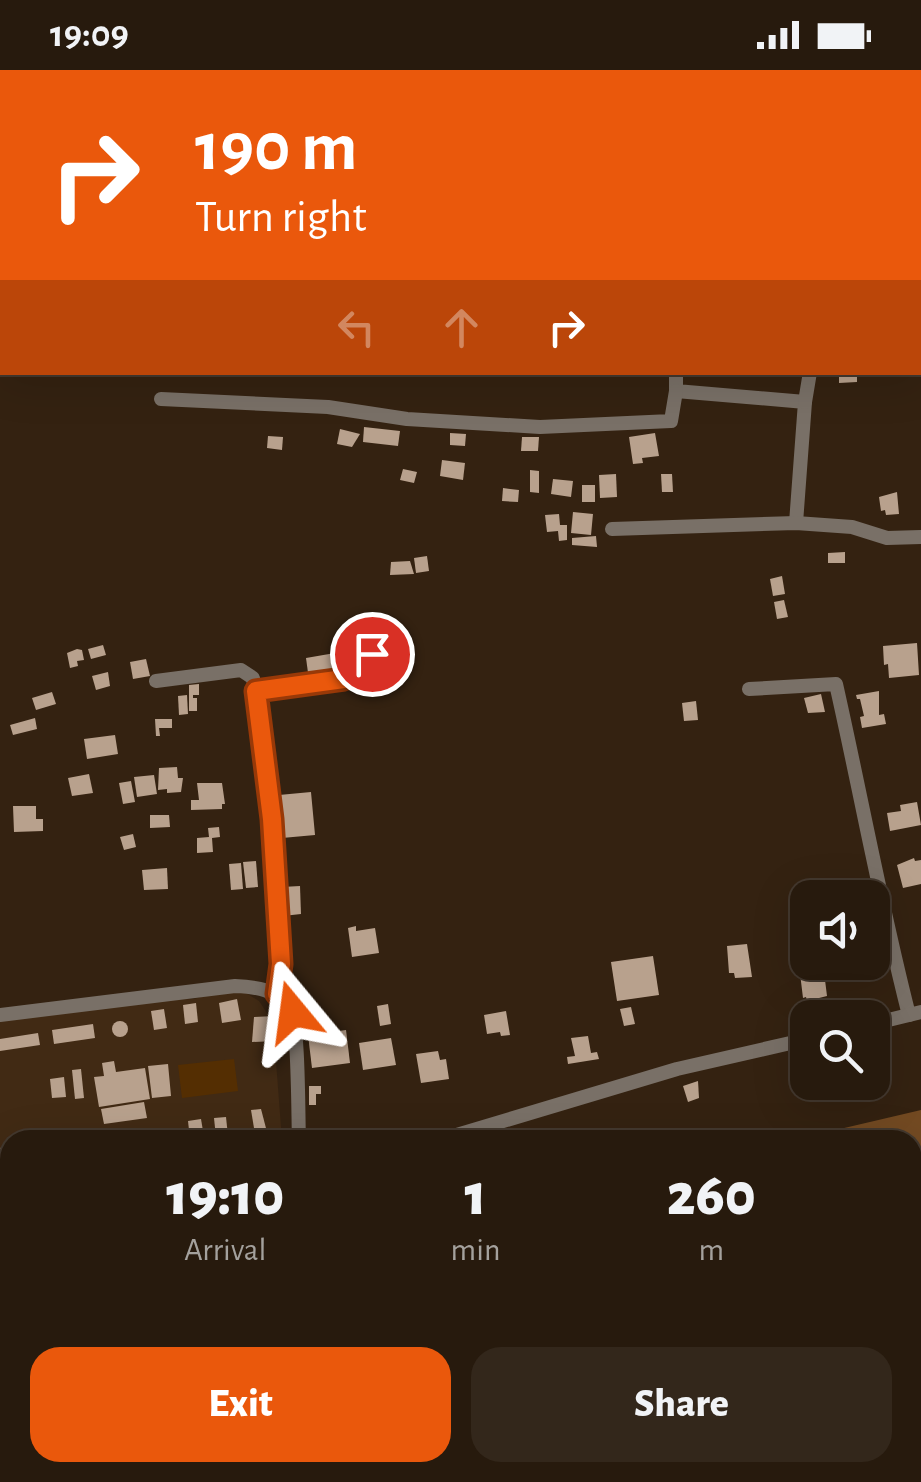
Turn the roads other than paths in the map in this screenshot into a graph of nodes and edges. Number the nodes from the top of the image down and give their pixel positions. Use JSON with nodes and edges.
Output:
{"nodes":[{"id":1,"x":676,"y":375,"type":"edge"},
{"id":2,"x":809,"y":375,"type":"edge"},
{"id":3,"x":676,"y":391,"type":"junction"},
{"id":4,"x":161,"y":399,"type":"dead end"},
{"id":5,"x":804,"y":402,"type":"junction"},
{"id":6,"x":796,"y":523,"type":"junction"},
{"id":7,"x":612,"y":529,"type":"dead end"},
{"id":8,"x":921,"y":537,"type":"edge"},
{"id":9,"x":372,"y":654,"type":"dead end"},
{"id":10,"x":156,"y":681,"type":"dead end"},
{"id":11,"x":748,"y":688,"type":"dead end"},
{"id":12,"x":256,"y":691,"type":"junction"},
{"id":13,"x":277,"y":994,"type":"junction"},
{"id":14,"x":0,"y":1014,"type":"edge"},
{"id":15,"x":915,"y":1014,"type":"edge"},
{"id":16,"x":890,"y":1020,"type":"edge"},
{"id":17,"x":790,"y":1043,"type":"edge"},
{"id":18,"x":299,"y":1130,"type":"edge"},
{"id":19,"x":473,"y":1130,"type":"edge"}],
"edges":[{"from":1,"to":3,"type":"street"},
{"from":2,"to":5,"type":"street"},
{"from":3,"to":4,"type":"street"},
{"from":3,"to":5,"type":"street"},
{"from":5,"to":6,"type":"street"},
{"from":6,"to":7,"type":"street"},
{"from":6,"to":8,"type":"street"},
{"from":9,"to":12,"type":"street"},
{"from":10,"to":12,"type":"street"},
{"from":11,"to":15,"type":"street"},
{"from":12,"to":13,"type":"street"},
{"from":13,"to":14,"type":"street"},
{"from":13,"to":18,"type":"street"},
{"from":15,"to":16,"type":"street"},
{"from":17,"to":19,"type":"street"}]}
